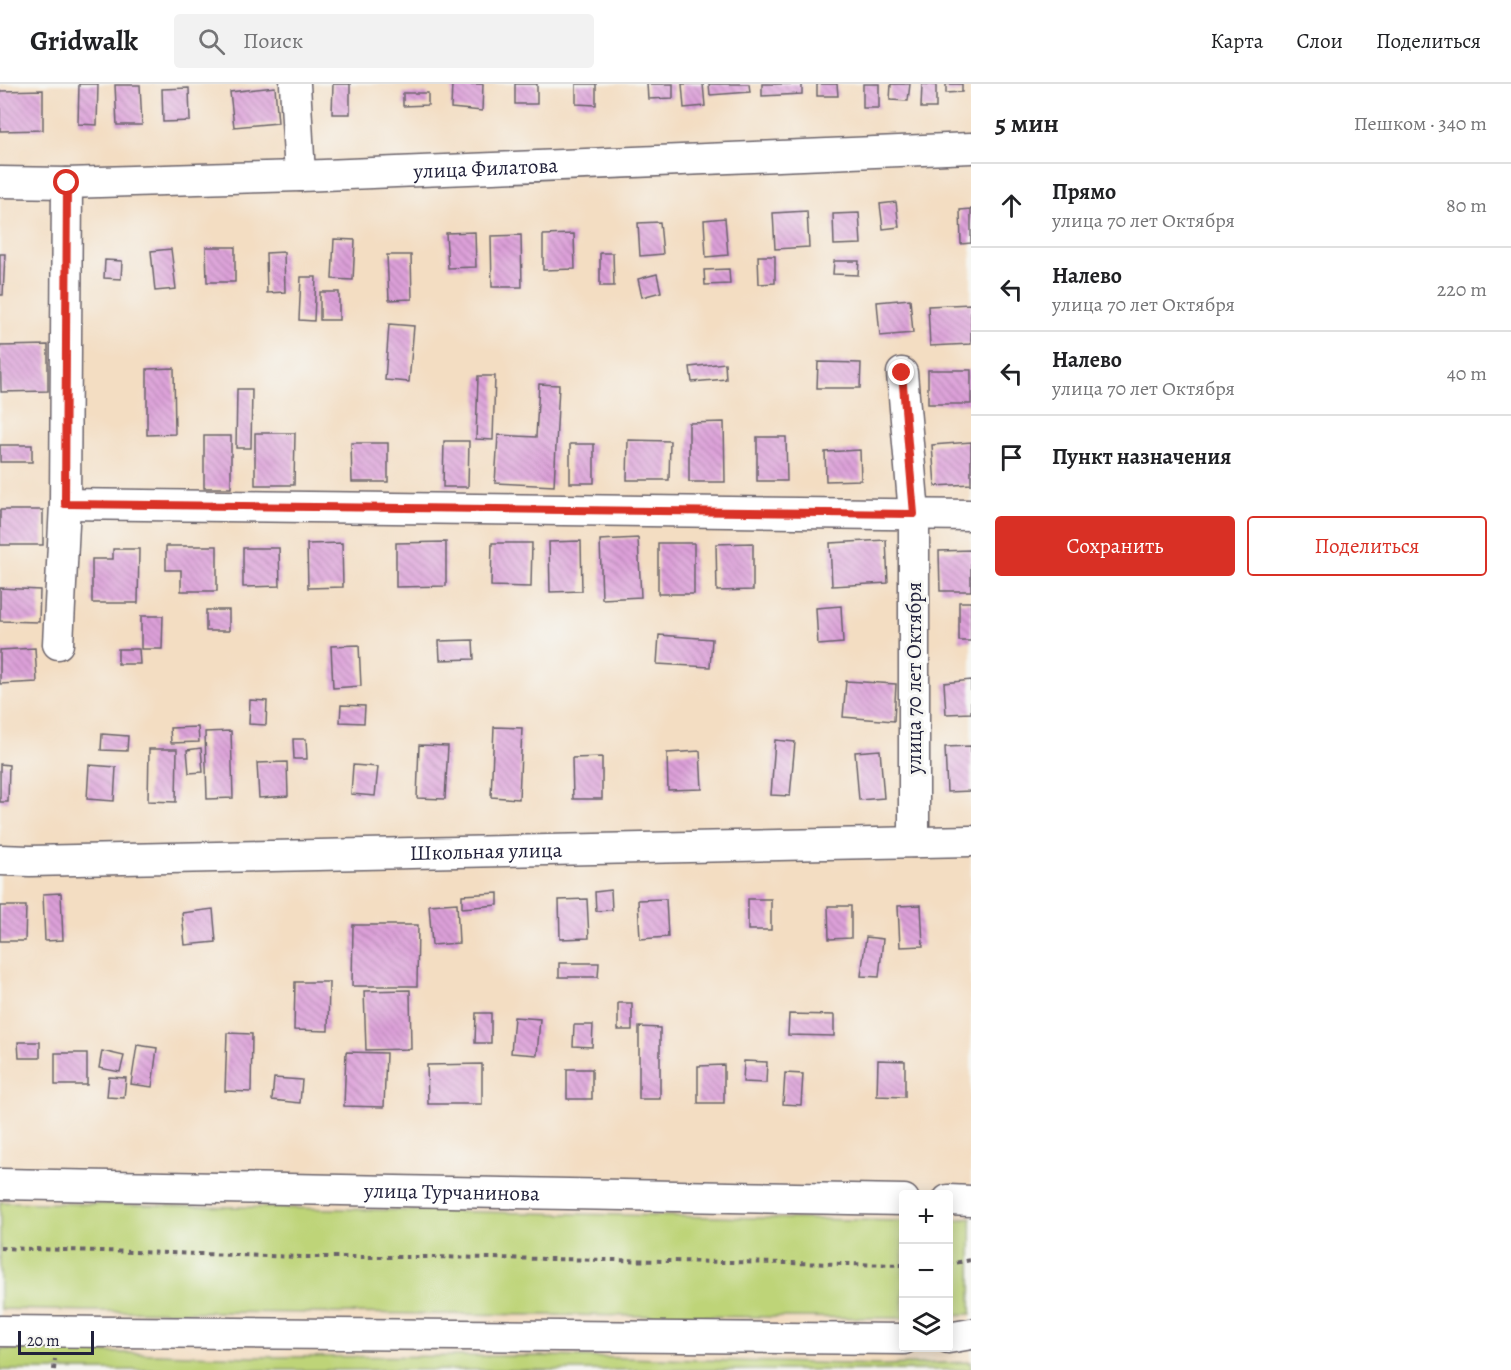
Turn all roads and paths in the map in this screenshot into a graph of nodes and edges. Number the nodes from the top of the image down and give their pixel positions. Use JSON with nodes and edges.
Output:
{"nodes":[{"id":1,"x":294,"y":84,"type":"edge"},
{"id":2,"x":971,"y":148,"type":"edge"},
{"id":3,"x":300,"y":177,"type":"junction"},
{"id":4,"x":0,"y":182,"type":"edge"},
{"id":5,"x":67,"y":183,"type":"junction"},
{"id":6,"x":902,"y":373,"type":"dead end"},
{"id":7,"x":65,"y":504,"type":"junction"},
{"id":8,"x":914,"y":514,"type":"junction"},
{"id":9,"x":971,"y":515,"type":"edge"},
{"id":10,"x":58,"y":644,"type":"dead end"},
{"id":11,"x":971,"y":841,"type":"edge"},
{"id":12,"x":914,"y":842,"type":"junction"},
{"id":13,"x":0,"y":860,"type":"edge"},
{"id":14,"x":0,"y":1184,"type":"edge"},
{"id":15,"x":899,"y":1200,"type":"edge"},
{"id":16,"x":953,"y":1200,"type":"edge"},
{"id":17,"x":971,"y":1201,"type":"edge"},
{"id":18,"x":0,"y":1248,"type":"edge"},
{"id":19,"x":971,"y":1260,"type":"edge"},
{"id":20,"x":953,"y":1263,"type":"edge"},
{"id":21,"x":899,"y":1265,"type":"edge"},
{"id":22,"x":0,"y":1331,"type":"edge"},
{"id":23,"x":971,"y":1334,"type":"edge"},
{"id":24,"x":953,"y":1337,"type":"edge"},
{"id":25,"x":899,"y":1339,"type":"edge"},
{"id":26,"x":55,"y":1356,"type":"dead end"},
{"id":27,"x":54,"y":1370,"type":"edge"}],
"edges":[{"from":1,"to":3,"type":"street"},
{"from":2,"to":3,"type":"street","name":"улица Филатова"},
{"from":3,"to":5,"type":"street","name":"улица Филатова"},
{"from":4,"to":5,"type":"street","name":"улица Филатова"},
{"from":5,"to":7,"type":"street"},
{"from":6,"to":8,"type":"street","name":"улица 70 лет Октября"},
{"from":7,"to":8,"type":"street"},
{"from":7,"to":10,"type":"street"},
{"from":8,"to":9,"type":"street"},
{"from":8,"to":12,"type":"street","name":"улица 70 лет Октября"},
{"from":11,"to":12,"type":"street","name":"Школьная улица"},
{"from":12,"to":13,"type":"street","name":"Школьная улица"},
{"from":14,"to":15,"type":"street","name":"улица Турчанинова"},
{"from":16,"to":17,"type":"street"},
{"from":18,"to":21,"type":"path"},
{"from":19,"to":20,"type":"path"},
{"from":22,"to":25,"type":"street"},
{"from":23,"to":24,"type":"street"},
{"from":26,"to":27,"type":"path"}]}
